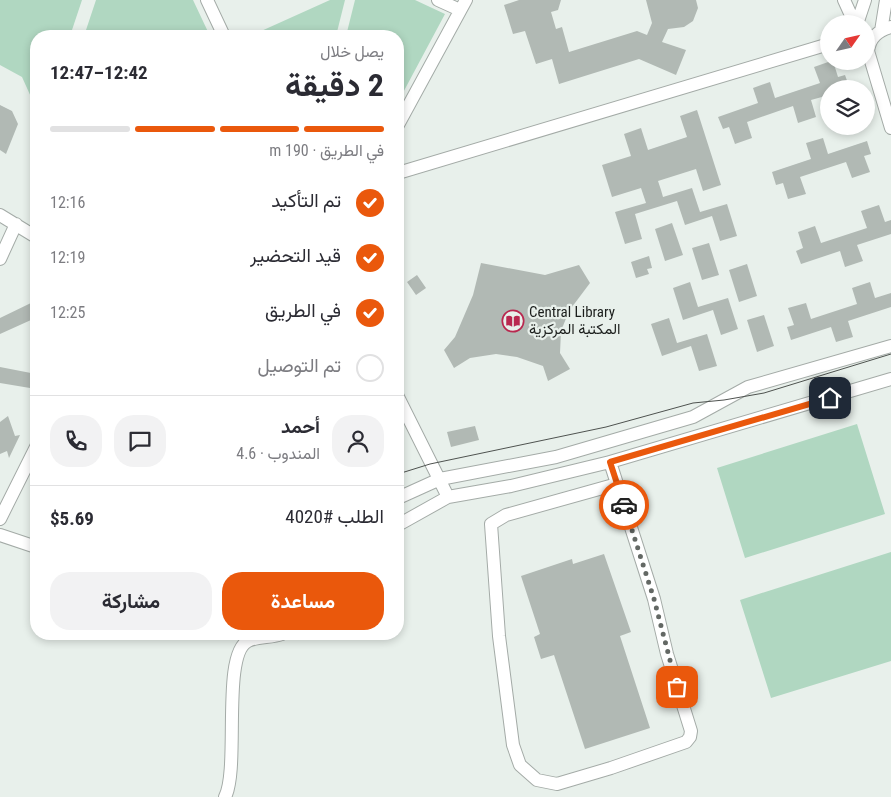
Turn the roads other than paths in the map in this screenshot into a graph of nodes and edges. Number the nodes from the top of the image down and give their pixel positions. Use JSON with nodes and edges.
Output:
{"nodes":[{"id":1,"x":207,"y":0,"type":"edge"},
{"id":2,"x":438,"y":0,"type":"edge"},
{"id":3,"x":844,"y":0,"type":"edge"},
{"id":4,"x":865,"y":0,"type":"edge"},
{"id":5,"x":886,"y":0,"type":"edge"},
{"id":6,"x":463,"y":5,"type":"edge"},
{"id":7,"x":852,"y":15,"type":"edge"},
{"id":8,"x":859,"y":15,"type":"edge"},
{"id":9,"x":886,"y":29,"type":"edge"},
{"id":10,"x":221,"y":30,"type":"edge"},
{"id":11,"x":820,"y":47,"type":"edge"},
{"id":12,"x":404,"y":114,"type":"edge"},
{"id":13,"x":891,"y":128,"type":"edge"},
{"id":14,"x":404,"y":171,"type":"edge"},
{"id":15,"x":0,"y":215,"type":"edge"},
{"id":16,"x":16,"y":224,"type":"junction"},
{"id":17,"x":30,"y":232,"type":"edge"},
{"id":18,"x":0,"y":258,"type":"edge"},
{"id":19,"x":891,"y":346,"type":"edge"},
{"id":20,"x":891,"y":379,"type":"edge"},
{"id":21,"x":404,"y":410,"type":"edge"},
{"id":22,"x":30,"y":457,"type":"edge"},
{"id":23,"x":610,"y":462,"type":"junction"},
{"id":24,"x":434,"y":482,"type":"junction"},
{"id":25,"x":617,"y":484,"type":"junction"},
{"id":26,"x":404,"y":495,"type":"edge"},
{"id":27,"x":448,"y":497,"type":"junction"},
{"id":28,"x":3,"y":503,"type":"edge"},
{"id":29,"x":434,"y":503,"type":"junction"},
{"id":30,"x":0,"y":519,"type":"edge"},
{"id":31,"x":404,"y":521,"type":"edge"},
{"id":32,"x":0,"y":535,"type":"edge"},
{"id":33,"x":30,"y":545,"type":"edge"},
{"id":34,"x":245,"y":640,"type":"edge"},
{"id":35,"x":225,"y":797,"type":"edge"}],
"edges":[{"from":1,"to":10,"type":"street"},
{"from":2,"to":6,"type":"street"},
{"from":3,"to":7,"type":"street"},
{"from":4,"to":8,"type":"street"},
{"from":5,"to":9,"type":"street"},
{"from":6,"to":12,"type":"street"},
{"from":9,"to":13,"type":"street"},
{"from":11,"to":14,"type":"street"},
{"from":15,"to":16,"type":"street"},
{"from":16,"to":17,"type":"street"},
{"from":16,"to":18,"type":"street"},
{"from":19,"to":24,"type":"street"},
{"from":20,"to":23,"type":"street"},
{"from":21,"to":24,"type":"street"},
{"from":22,"to":28,"type":"street"},
{"from":23,"to":25,"type":"street"},
{"from":23,"to":27,"type":"street"},
{"from":24,"to":26,"type":"street"},
{"from":24,"to":27,"type":"street"},
{"from":24,"to":29,"type":"street"},
{"from":25,"to":25,"type":"street"},
{"from":27,"to":29,"type":"street"},
{"from":28,"to":30,"type":"street"},
{"from":29,"to":31,"type":"street"},
{"from":32,"to":33,"type":"street"},
{"from":34,"to":35,"type":"street"}]}
